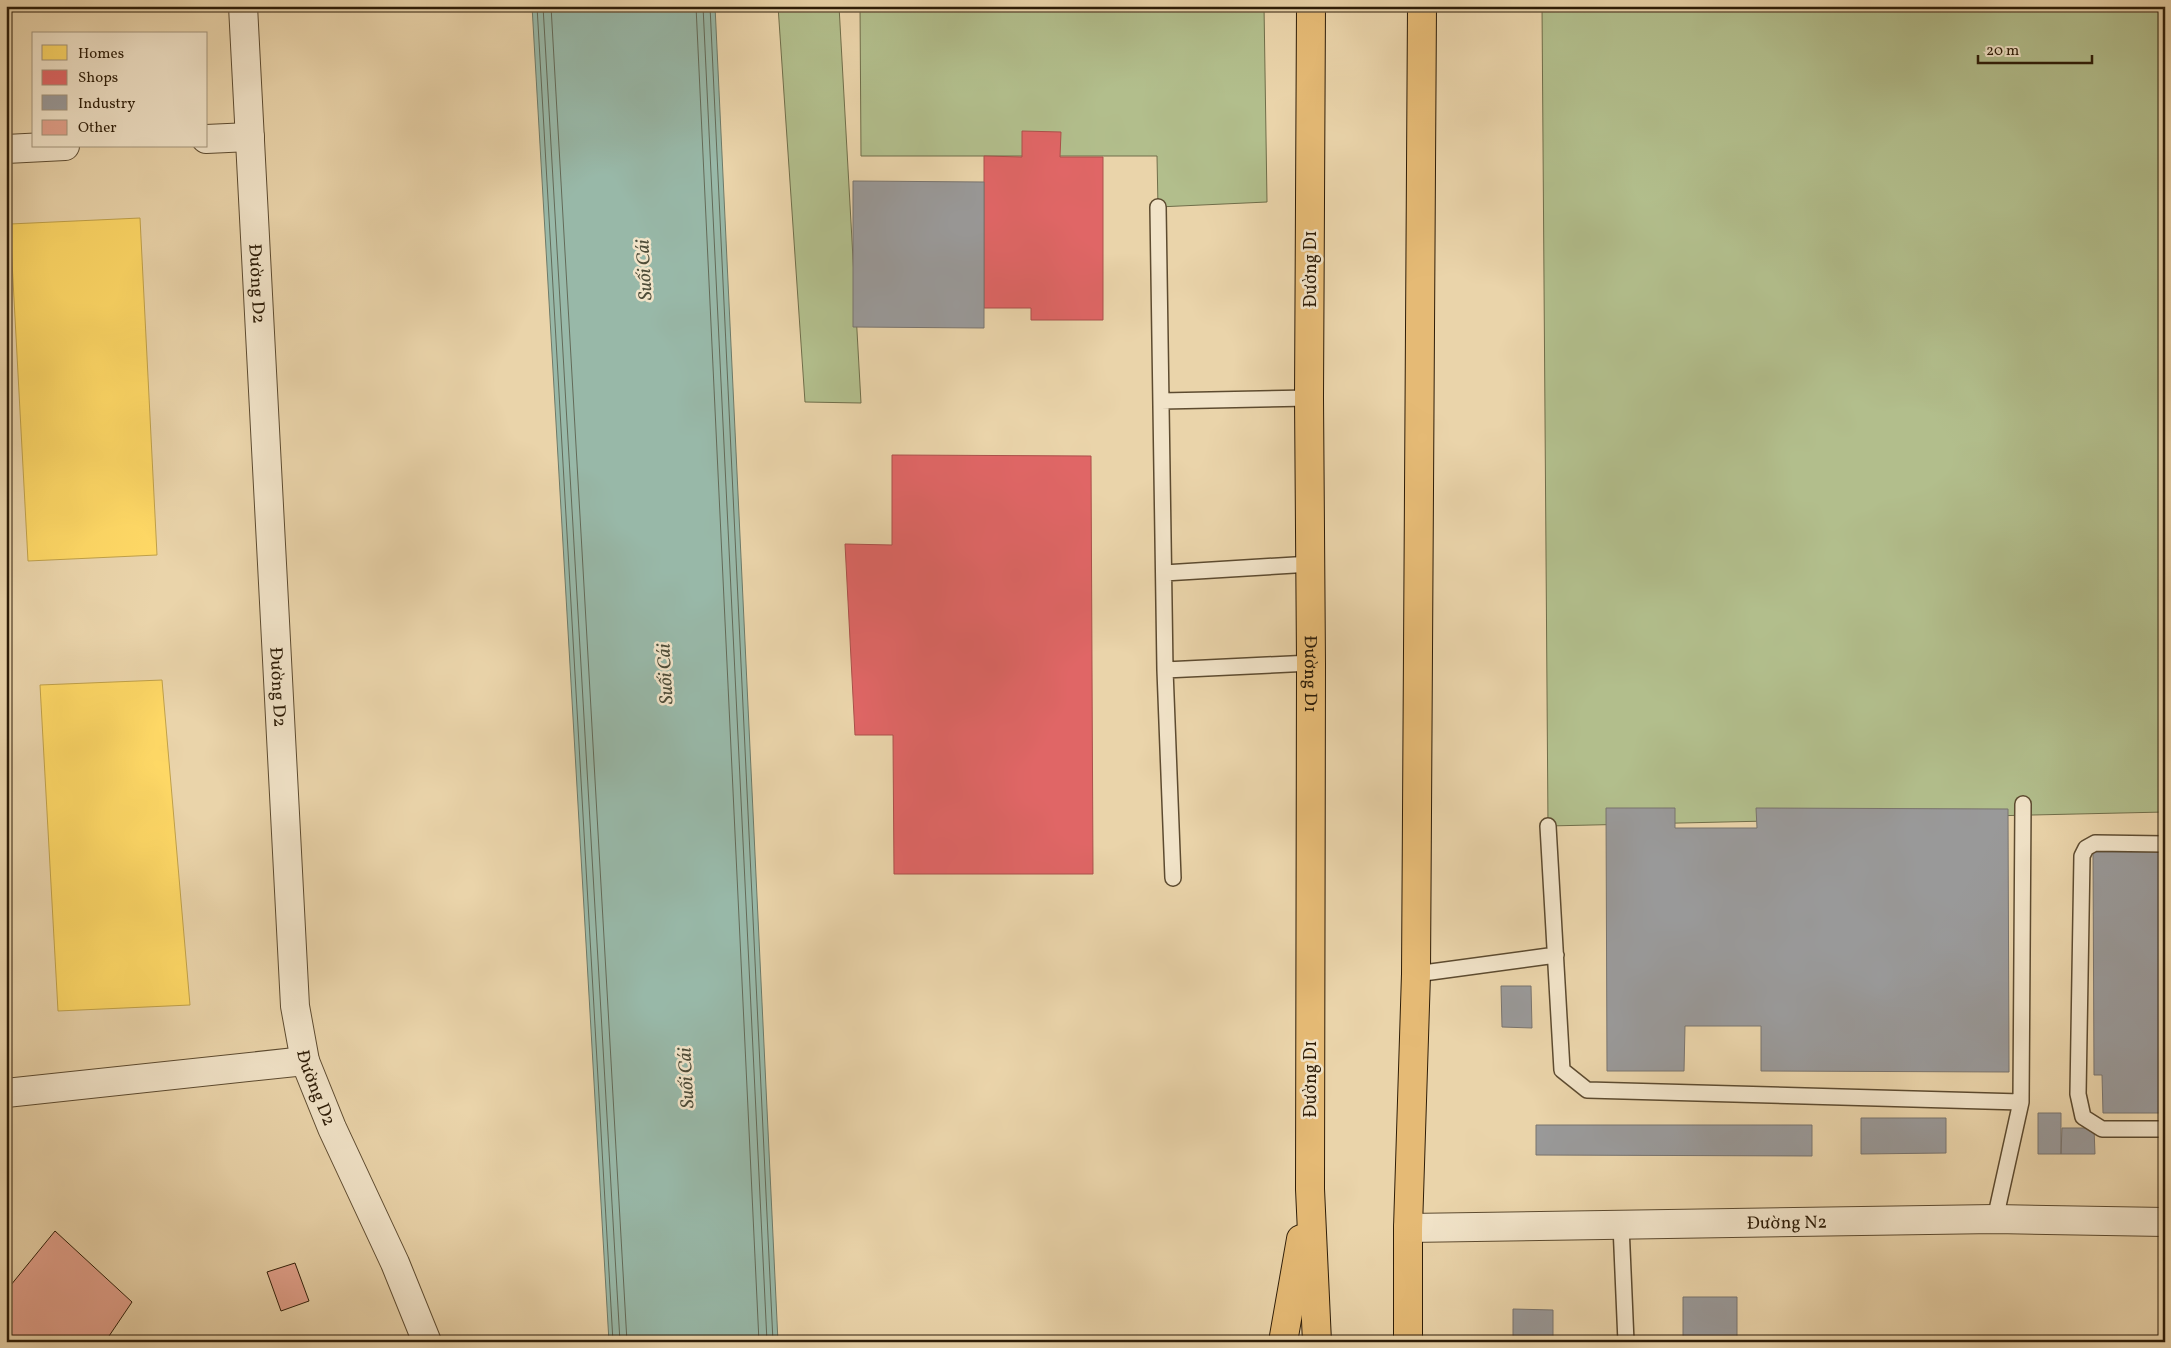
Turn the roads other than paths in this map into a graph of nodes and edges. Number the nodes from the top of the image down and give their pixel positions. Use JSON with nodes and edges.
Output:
{"nodes":[{"id":1,"x":243,"y":6,"type":"edge"},
{"id":2,"x":1312,"y":6,"type":"edge"},
{"id":3,"x":1422,"y":6,"type":"edge"},
{"id":4,"x":250,"y":136,"type":"junction"},
{"id":5,"x":208,"y":139,"type":"edge"},
{"id":6,"x":32,"y":148,"type":"edge"},
{"id":7,"x":6,"y":149,"type":"edge"},
{"id":8,"x":1158,"y":207,"type":"dead end"},
{"id":9,"x":1309,"y":398,"type":"junction"},
{"id":10,"x":1161,"y":401,"type":"junction"},
{"id":11,"x":1311,"y":564,"type":"junction"},
{"id":12,"x":1164,"y":573,"type":"junction"},
{"id":13,"x":1312,"y":663,"type":"junction"},
{"id":14,"x":1165,"y":670,"type":"junction"},
{"id":15,"x":2023,"y":804,"type":"dead end"},
{"id":16,"x":1548,"y":826,"type":"dead end"},
{"id":17,"x":2165,"y":844,"type":"edge"},
{"id":18,"x":1173,"y":878,"type":"dead end"},
{"id":19,"x":1556,"y":954,"type":"junction"},
{"id":20,"x":1416,"y":974,"type":"junction"},
{"id":21,"x":305,"y":1061,"type":"junction"},
{"id":22,"x":6,"y":1093,"type":"edge"},
{"id":23,"x":2021,"y":1102,"type":"junction"},
{"id":24,"x":2165,"y":1129,"type":"edge"},
{"id":25,"x":1310,"y":1189,"type":"junction"},
{"id":26,"x":1994,"y":1219,"type":"junction"},
{"id":27,"x":2165,"y":1222,"type":"edge"},
{"id":28,"x":1621,"y":1225,"type":"junction"},
{"id":29,"x":1408,"y":1228,"type":"junction"},
{"id":30,"x":1408,"y":1306,"type":"junction"},
{"id":31,"x":427,"y":1342,"type":"edge"},
{"id":32,"x":1283,"y":1342,"type":"edge"},
{"id":33,"x":1316,"y":1342,"type":"edge"},
{"id":34,"x":1408,"y":1342,"type":"edge"},
{"id":35,"x":1425,"y":1342,"type":"edge"},
{"id":36,"x":1626,"y":1342,"type":"edge"}],
"edges":[{"from":1,"to":4,"type":"street","name":"Đường D2"},
{"from":2,"to":9,"type":"main road","name":"Đường D1"},
{"from":3,"to":20,"type":"main road"},
{"from":4,"to":5,"type":"street"},
{"from":4,"to":21,"type":"street","name":"Đường D2"},
{"from":6,"to":7,"type":"street"},
{"from":8,"to":10,"type":"lane"},
{"from":9,"to":10,"type":"lane"},
{"from":9,"to":11,"type":"main road","name":"Đường D1"},
{"from":10,"to":12,"type":"lane"},
{"from":11,"to":12,"type":"lane"},
{"from":11,"to":13,"type":"main road","name":"Đường D1"},
{"from":12,"to":14,"type":"lane"},
{"from":13,"to":14,"type":"lane"},
{"from":13,"to":25,"type":"main road","name":"Đường D1"},
{"from":14,"to":18,"type":"lane"},
{"from":15,"to":23,"type":"lane"},
{"from":16,"to":19,"type":"lane"},
{"from":17,"to":24,"type":"lane"},
{"from":19,"to":20,"type":"lane"},
{"from":19,"to":23,"type":"lane"},
{"from":20,"to":29,"type":"main road"},
{"from":21,"to":22,"type":"street"},
{"from":21,"to":31,"type":"street","name":"Đường D2"},
{"from":23,"to":26,"type":"lane"},
{"from":25,"to":32,"type":"main road"},
{"from":25,"to":33,"type":"main road","name":"Đường D1"},
{"from":26,"to":27,"type":"street","name":"Đường N2"},
{"from":26,"to":28,"type":"street","name":"Đường N2"},
{"from":28,"to":29,"type":"street","name":"Đường N2"},
{"from":28,"to":36,"type":"lane"},
{"from":29,"to":30,"type":"main road"},
{"from":30,"to":34,"type":"main road"},
{"from":30,"to":35,"type":"main road"}]}
